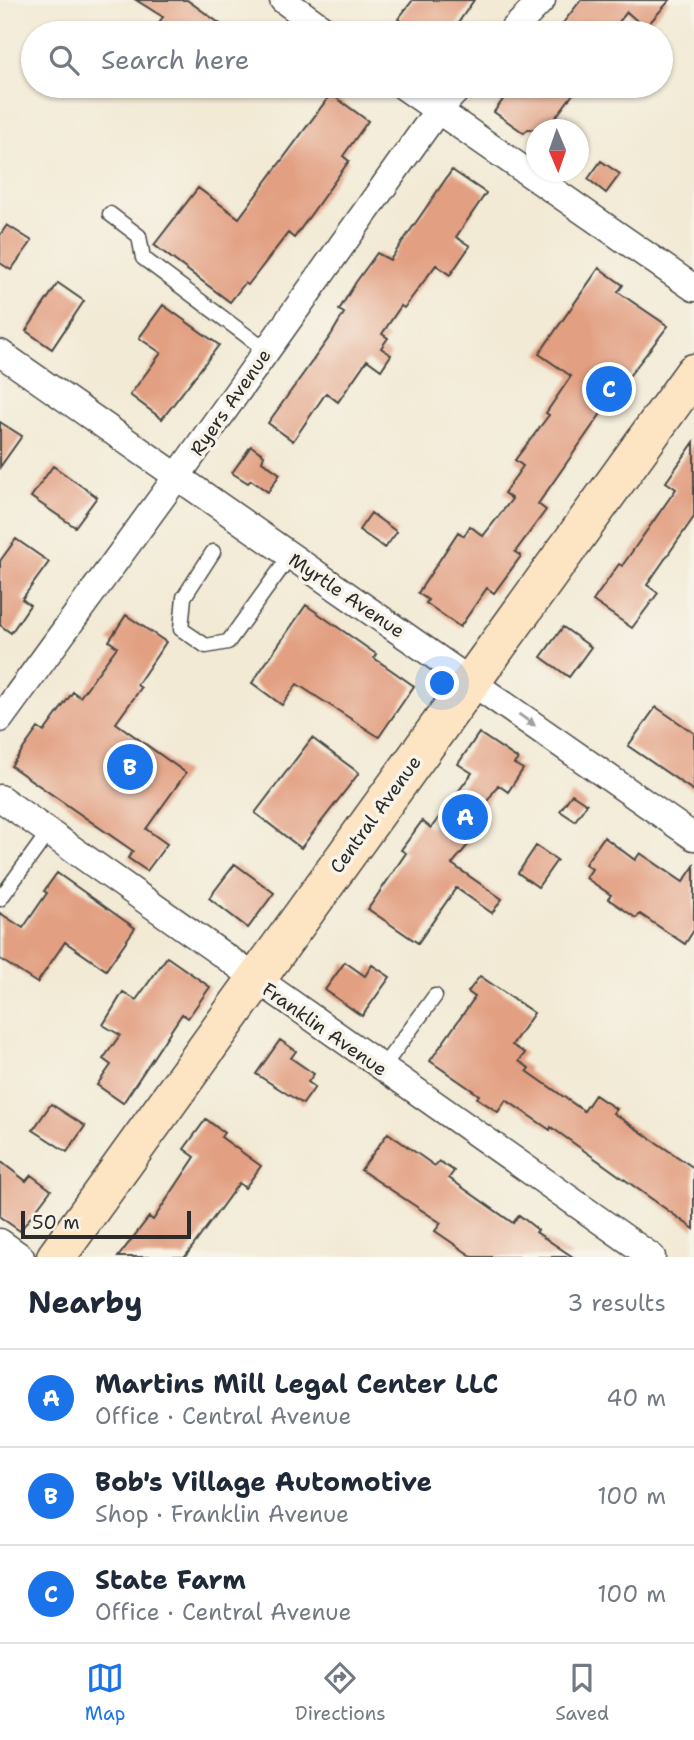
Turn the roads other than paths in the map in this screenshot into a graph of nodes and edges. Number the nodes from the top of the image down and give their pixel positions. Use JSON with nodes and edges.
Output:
{"nodes":[{"id":1,"x":283,"y":0,"type":"edge"},
{"id":2,"x":542,"y":0,"type":"edge"},
{"id":3,"x":312,"y":21,"type":"edge"},
{"id":4,"x":522,"y":21,"type":"edge"},
{"id":5,"x":420,"y":98,"type":"edge"},
{"id":6,"x":450,"y":98,"type":"edge"},
{"id":7,"x":438,"y":110,"type":"junction"},
{"id":8,"x":110,"y":214,"type":"dead end"},
{"id":9,"x":694,"y":288,"type":"edge"},
{"id":10,"x":267,"y":351,"type":"junction"},
{"id":11,"x":0,"y":353,"type":"edge"},
{"id":12,"x":694,"y":373,"type":"edge"},
{"id":13,"x":176,"y":478,"type":"junction"},
{"id":14,"x":213,"y":552,"type":"dead end"},
{"id":15,"x":290,"y":556,"type":"junction"},
{"id":16,"x":471,"y":680,"type":"junction"},
{"id":17,"x":0,"y":719,"type":"edge"},
{"id":18,"x":0,"y":798,"type":"edge"},
{"id":19,"x":48,"y":833,"type":"junction"},
{"id":20,"x":694,"y":837,"type":"edge"},
{"id":21,"x":0,"y":899,"type":"edge"},
{"id":22,"x":255,"y":980,"type":"junction"},
{"id":23,"x":435,"y":996,"type":"dead end"},
{"id":24,"x":382,"y":1068,"type":"junction"},
{"id":25,"x":0,"y":1242,"type":"edge"},
{"id":26,"x":21,"y":1257,"type":"edge"},
{"id":27,"x":56,"y":1257,"type":"edge"},
{"id":28,"x":652,"y":1257,"type":"edge"}],
"edges":[{"from":1,"to":3,"type":"street"},
{"from":2,"to":4,"type":"street"},
{"from":5,"to":7,"type":"street"},
{"from":6,"to":7,"type":"street","name":"Ryers Avenue"},
{"from":7,"to":9,"type":"street"},
{"from":7,"to":10,"type":"street","name":"Ryers Avenue"},
{"from":8,"to":10,"type":"lane"},
{"from":10,"to":13,"type":"street","name":"Ryers Avenue"},
{"from":11,"to":13,"type":"street","name":"Myrtle Avenue"},
{"from":12,"to":16,"type":"main road","name":"Central Avenue"},
{"from":13,"to":15,"type":"street","name":"Myrtle Avenue"},
{"from":13,"to":17,"type":"street","name":"Ryers Avenue"},
{"from":14,"to":15,"type":"lane"},
{"from":15,"to":16,"type":"street","name":"Myrtle Avenue"},
{"from":16,"to":20,"type":"street","name":"Myrtle Avenue","one_way":true},
{"from":16,"to":22,"type":"main road","name":"Central Avenue"},
{"from":18,"to":19,"type":"street","name":"Franklin Avenue"},
{"from":19,"to":21,"type":"lane"},
{"from":19,"to":22,"type":"street","name":"Franklin Avenue"},
{"from":22,"to":24,"type":"street","name":"Franklin Avenue"},
{"from":22,"to":27,"type":"main road","name":"Central Avenue"},
{"from":23,"to":24,"type":"lane"},
{"from":24,"to":28,"type":"street","name":"Franklin Avenue"},
{"from":25,"to":26,"type":"street"}]}
